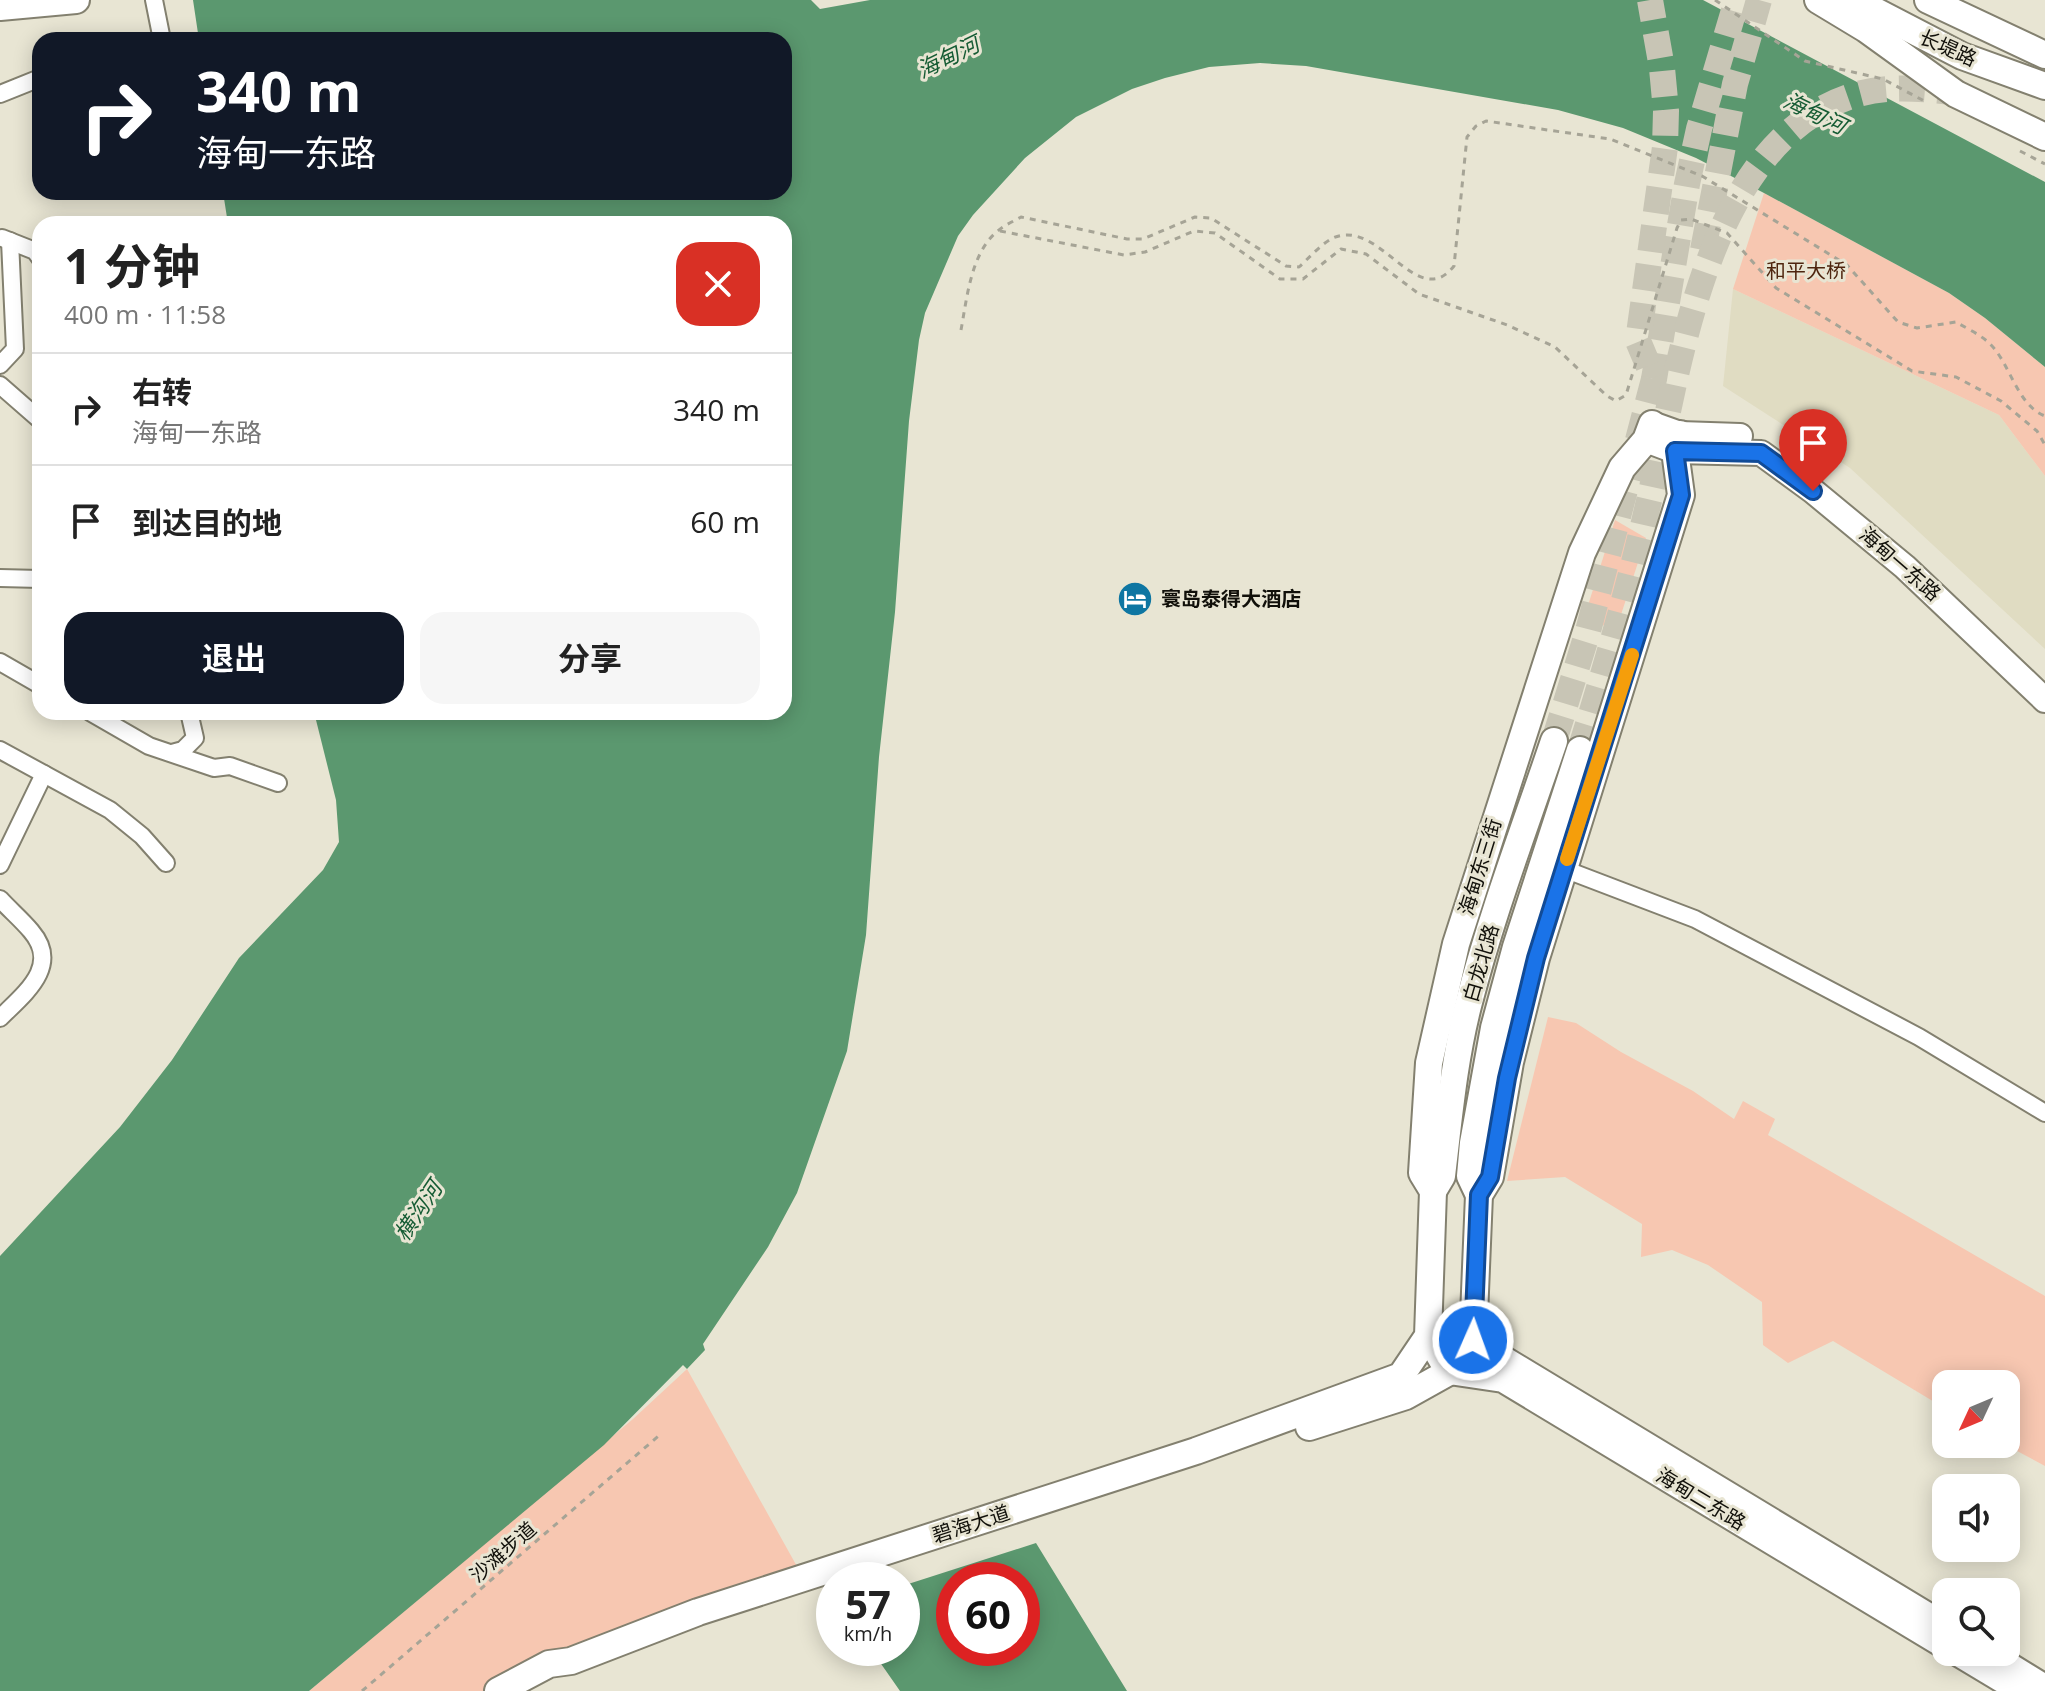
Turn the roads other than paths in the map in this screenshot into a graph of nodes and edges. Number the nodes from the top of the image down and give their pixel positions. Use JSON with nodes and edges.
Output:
{"nodes":[{"id":1,"x":76,"y":0,"type":"edge"},
{"id":2,"x":154,"y":0,"type":"edge"},
{"id":3,"x":1818,"y":0,"type":"edge"},
{"id":4,"x":1854,"y":0,"type":"edge"},
{"id":5,"x":1928,"y":0,"type":"edge"},
{"id":6,"x":0,"y":7,"type":"edge"},
{"id":7,"x":160,"y":32,"type":"edge"},
{"id":8,"x":2045,"y":55,"type":"edge"},
{"id":9,"x":32,"y":81,"type":"edge"},
{"id":10,"x":2045,"y":86,"type":"edge"},
{"id":11,"x":0,"y":94,"type":"edge"},
{"id":12,"x":2045,"y":137,"type":"edge"},
{"id":13,"x":5,"y":240,"type":"edge"},
{"id":14,"x":32,"y":250,"type":"edge"},
{"id":15,"x":0,"y":365,"type":"edge"},
{"id":16,"x":0,"y":385,"type":"edge"},
{"id":17,"x":32,"y":413,"type":"edge"},
{"id":18,"x":1649,"y":432,"type":"joint"},
{"id":19,"x":1678,"y":442,"type":"junction"},
{"id":20,"x":0,"y":578,"type":"edge"},
{"id":21,"x":32,"y":579,"type":"edge"},
{"id":22,"x":0,"y":662,"type":"edge"},
{"id":23,"x":32,"y":680,"type":"edge"},
{"id":24,"x":2045,"y":683,"type":"edge"},
{"id":25,"x":2045,"y":700,"type":"edge"},
{"id":26,"x":104,"y":720,"type":"edge"},
{"id":27,"x":191,"y":720,"type":"edge"},
{"id":28,"x":1554,"y":741,"type":"tunnel mouth"},
{"id":29,"x":0,"y":750,"type":"edge"},
{"id":30,"x":1580,"y":750,"type":"tunnel mouth"},
{"id":31,"x":172,"y":753,"type":"junction"},
{"id":32,"x":44,"y":774,"type":"junction"},
{"id":33,"x":278,"y":783,"type":"dead end"},
{"id":34,"x":166,"y":863,"type":"dead end"},
{"id":35,"x":0,"y":865,"type":"edge"},
{"id":36,"x":1564,"y":869,"type":"junction"},
{"id":37,"x":0,"y":899,"type":"edge"},
{"id":38,"x":0,"y":1018,"type":"edge"},
{"id":39,"x":2045,"y":1113,"type":"edge"},
{"id":40,"x":1433,"y":1191,"type":"junction"},
{"id":41,"x":1479,"y":1195,"type":"junction"},
{"id":42,"x":1428,"y":1336,"type":"junction"},
{"id":43,"x":1473,"y":1340,"type":"junction"},
{"id":44,"x":1449,"y":1372,"type":"junction"},
{"id":45,"x":1932,"y":1618,"type":"edge"},
{"id":46,"x":1932,"y":1639,"type":"edge"},
{"id":47,"x":1991,"y":1666,"type":"edge"},
{"id":48,"x":2009,"y":1666,"type":"edge"},
{"id":49,"x":2035,"y":1683,"type":"edge"},
{"id":50,"x":498,"y":1691,"type":"edge"},
{"id":51,"x":529,"y":1691,"type":"edge"}],
"edges":[{"from":1,"to":6,"type":"main road"},
{"from":2,"to":7,"type":"street"},
{"from":3,"to":12,"type":"main road"},
{"from":4,"to":10,"type":"main road","name":"长堤路"},
{"from":5,"to":8,"type":"main road","name":"长堤路"},
{"from":9,"to":11,"type":"street"},
{"from":13,"to":14,"type":"street"},
{"from":13,"to":15,"type":"street"},
{"from":16,"to":17,"type":"street"},
{"from":18,"to":19,"type":"main road","name":"海甸一东路"},
{"from":18,"to":40,"type":"main road","name":"海甸东三街"},
{"from":19,"to":24,"type":"main road","name":"海甸一东路"},
{"from":19,"to":25,"type":"main road","name":"海甸一东路"},
{"from":19,"to":36,"type":"main road"},
{"from":20,"to":21,"type":"street"},
{"from":22,"to":23,"type":"street"},
{"from":26,"to":31,"type":"street"},
{"from":27,"to":31,"type":"street"},
{"from":28,"to":40,"type":"main road","name":"白龙北路"},
{"from":29,"to":32,"type":"street"},
{"from":30,"to":41,"type":"main road","name":"白龙北路"},
{"from":31,"to":33,"type":"street"},
{"from":32,"to":34,"type":"street"},
{"from":32,"to":35,"type":"street"},
{"from":36,"to":39,"type":"street"},
{"from":36,"to":41,"type":"main road"},
{"from":37,"to":38,"type":"street"},
{"from":40,"to":42,"type":"main road","name":"海甸东三街"},
{"from":41,"to":43,"type":"main road"},
{"from":42,"to":43,"type":"main road"},
{"from":42,"to":44,"type":"main road"},
{"from":42,"to":50,"type":"main road","name":"碧海大道"},
{"from":43,"to":44,"type":"main road"},
{"from":43,"to":45,"type":"main road","name":"海甸二东路"},
{"from":44,"to":46,"type":"main road","name":"海甸二东路"},
{"from":44,"to":51,"type":"main road","name":"碧海大道"},
{"from":47,"to":49,"type":"main road"},
{"from":48,"to":49,"type":"main road"}]}
